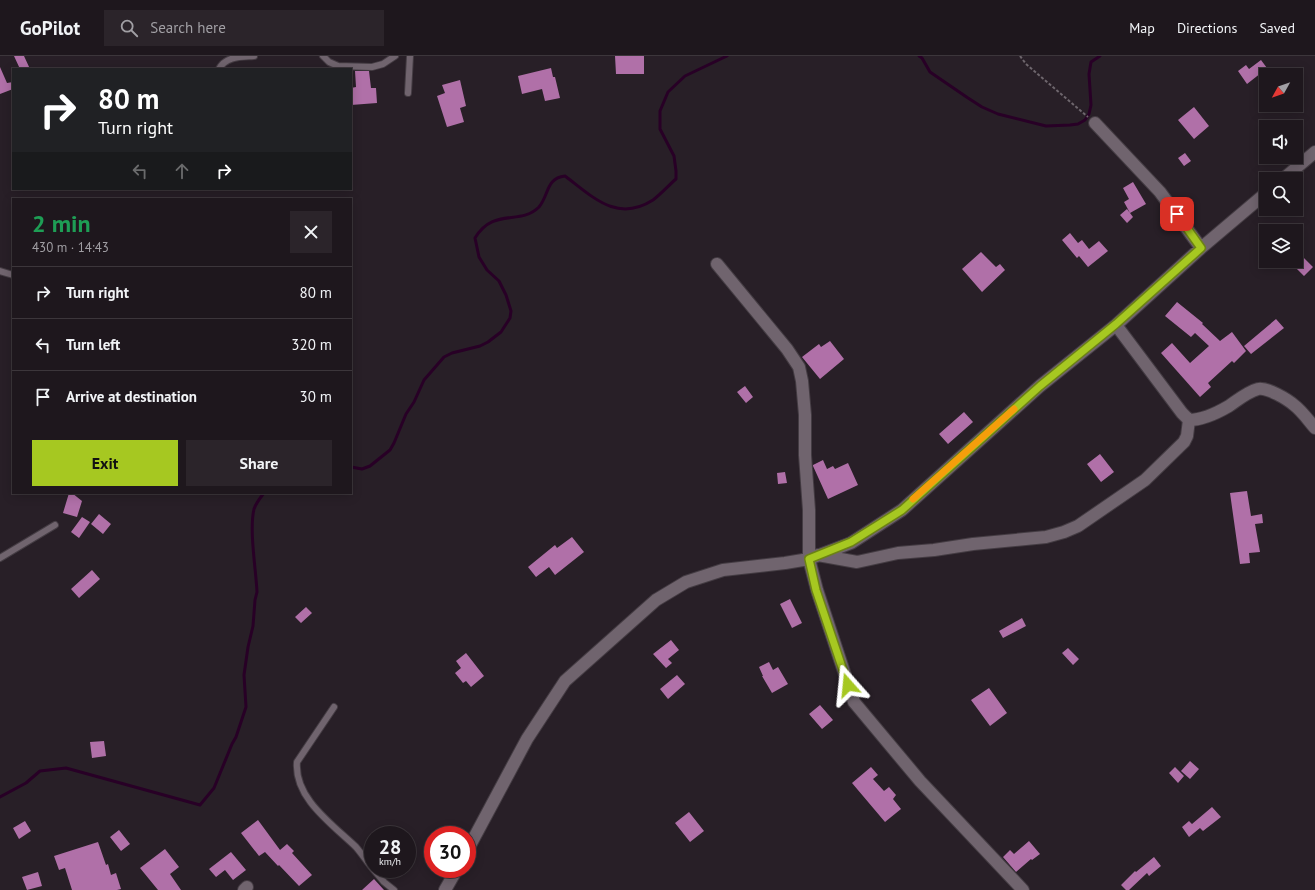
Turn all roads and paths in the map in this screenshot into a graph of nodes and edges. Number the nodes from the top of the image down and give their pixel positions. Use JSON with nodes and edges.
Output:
{"nodes":[{"id":1,"x":254,"y":56,"type":"edge"},
{"id":2,"x":323,"y":56,"type":"edge"},
{"id":3,"x":395,"y":56,"type":"edge"},
{"id":4,"x":410,"y":56,"type":"edge"},
{"id":5,"x":1020,"y":56,"type":"edge"},
{"id":6,"x":220,"y":68,"type":"edge"},
{"id":7,"x":408,"y":93,"type":"dead end"},
{"id":8,"x":1095,"y":122,"type":"joint"},
{"id":9,"x":1315,"y":152,"type":"edge"},
{"id":10,"x":1291,"y":172,"type":"edge"},
{"id":11,"x":1259,"y":200,"type":"edge"},
{"id":12,"x":1201,"y":248,"type":"junction"},
{"id":13,"x":717,"y":264,"type":"dead end"},
{"id":14,"x":0,"y":271,"type":"edge"},
{"id":15,"x":12,"y":275,"type":"edge"},
{"id":16,"x":1116,"y":324,"type":"junction"},
{"id":17,"x":1189,"y":420,"type":"junction"},
{"id":18,"x":1315,"y":428,"type":"edge"},
{"id":19,"x":55,"y":524,"type":"dead end"},
{"id":20,"x":813,"y":557,"type":"junction"},
{"id":21,"x":0,"y":558,"type":"edge"},
{"id":22,"x":334,"y":707,"type":"dead end"},
{"id":23,"x":476,"y":834,"type":"edge"},
{"id":24,"x":364,"y":857,"type":"edge"},
{"id":25,"x":381,"y":878,"type":"edge"},
{"id":26,"x":452,"y":878,"type":"edge"},
{"id":27,"x":394,"y":890,"type":"edge"},
{"id":28,"x":445,"y":890,"type":"edge"},
{"id":29,"x":1023,"y":890,"type":"edge"}],
"edges":[{"from":1,"to":6,"type":"lane"},
{"from":2,"to":3,"type":"lane"},
{"from":4,"to":7,"type":"lane"},
{"from":5,"to":8,"type":"path"},
{"from":8,"to":12,"type":"street"},
{"from":9,"to":10,"type":"street"},
{"from":11,"to":12,"type":"street"},
{"from":12,"to":16,"type":"street"},
{"from":13,"to":20,"type":"street"},
{"from":14,"to":15,"type":"lane"},
{"from":16,"to":17,"type":"street"},
{"from":16,"to":20,"type":"street"},
{"from":17,"to":18,"type":"street"},
{"from":17,"to":20,"type":"street"},
{"from":19,"to":21,"type":"lane"},
{"from":20,"to":23,"type":"street"},
{"from":20,"to":29,"type":"street"},
{"from":22,"to":24,"type":"lane"},
{"from":25,"to":27,"type":"lane"},
{"from":26,"to":28,"type":"street"}]}
